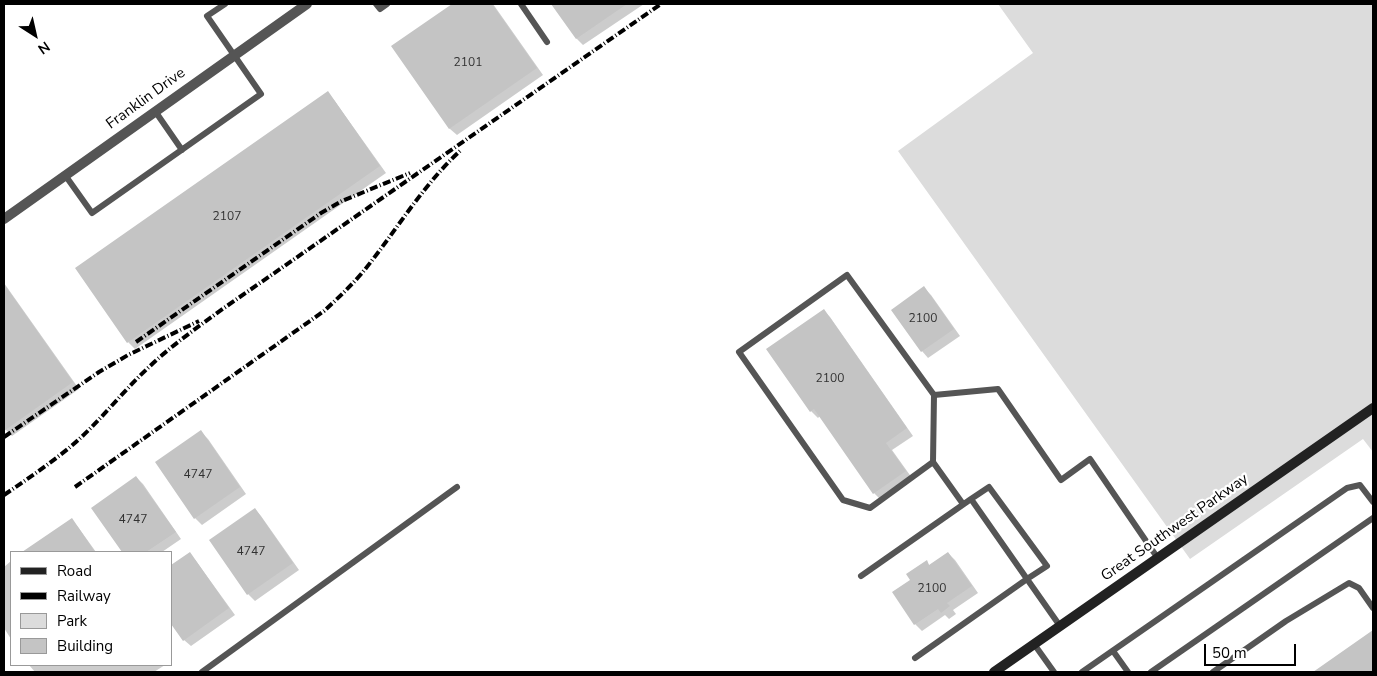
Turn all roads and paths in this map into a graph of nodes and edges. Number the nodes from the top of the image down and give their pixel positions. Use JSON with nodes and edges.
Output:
{"nodes":[{"id":1,"x":225,"y":4,"type":"edge"},
{"id":2,"x":306,"y":4,"type":"edge"},
{"id":3,"x":376,"y":4,"type":"edge"},
{"id":4,"x":387,"y":4,"type":"edge"},
{"id":5,"x":521,"y":4,"type":"edge"},
{"id":6,"x":547,"y":42,"type":"dead end"},
{"id":7,"x":234,"y":55,"type":"junction"},
{"id":8,"x":155,"y":111,"type":"junction"},
{"id":9,"x":182,"y":150,"type":"junction"},
{"id":10,"x":65,"y":175,"type":"junction"},
{"id":11,"x":4,"y":219,"type":"edge"},
{"id":12,"x":934,"y":395,"type":"junction"},
{"id":13,"x":1373,"y":408,"type":"edge"},
{"id":14,"x":933,"y":462,"type":"junction"},
{"id":15,"x":457,"y":487,"type":"dead end"},
{"id":16,"x":971,"y":499,"type":"junction"},
{"id":17,"x":1373,"y":502,"type":"edge"},
{"id":18,"x":963,"y":504,"type":"junction"},
{"id":19,"x":1373,"y":518,"type":"edge"},
{"id":20,"x":1157,"y":558,"type":"junction"},
{"id":21,"x":860,"y":576,"type":"dead end"},
{"id":22,"x":1027,"y":579,"type":"junction"},
{"id":23,"x":1373,"y":608,"type":"edge"},
{"id":24,"x":1060,"y":626,"type":"junction"},
{"id":25,"x":1034,"y":644,"type":"junction"},
{"id":26,"x":1113,"y":651,"type":"junction"},
{"id":27,"x":915,"y":658,"type":"dead end"},
{"id":28,"x":202,"y":672,"type":"edge"},
{"id":29,"x":994,"y":672,"type":"edge"},
{"id":30,"x":1054,"y":672,"type":"edge"},
{"id":31,"x":1082,"y":672,"type":"edge"},
{"id":32,"x":1128,"y":672,"type":"edge"},
{"id":33,"x":1151,"y":672,"type":"edge"},
{"id":34,"x":1213,"y":672,"type":"edge"}],
"edges":[{"from":1,"to":7,"type":"lane"},
{"from":2,"to":7,"type":"street","name":"Franklin Drive"},
{"from":3,"to":4,"type":"lane"},
{"from":5,"to":6,"type":"lane"},
{"from":7,"to":8,"type":"street","name":"Franklin Drive"},
{"from":7,"to":9,"type":"lane"},
{"from":8,"to":9,"type":"lane"},
{"from":8,"to":10,"type":"street","name":"Franklin Drive"},
{"from":9,"to":10,"type":"lane"},
{"from":10,"to":11,"type":"street","name":"Franklin Drive"},
{"from":12,"to":14,"type":"lane"},
{"from":12,"to":14,"type":"lane"},
{"from":12,"to":20,"type":"lane"},
{"from":13,"to":20,"type":"street","name":"Great Southwest Parkway"},
{"from":14,"to":18,"type":"lane"},
{"from":15,"to":28,"type":"lane"},
{"from":16,"to":18,"type":"lane"},
{"from":16,"to":22,"type":"lane"},
{"from":16,"to":22,"type":"lane"},
{"from":17,"to":26,"type":"lane"},
{"from":18,"to":21,"type":"lane"},
{"from":19,"to":33,"type":"lane"},
{"from":20,"to":24,"type":"street","name":"Great Southwest Parkway"},
{"from":22,"to":24,"type":"lane"},
{"from":22,"to":27,"type":"lane"},
{"from":23,"to":34,"type":"lane"},
{"from":24,"to":25,"type":"street","name":"Great Southwest Parkway"},
{"from":25,"to":29,"type":"street","name":"Great Southwest Parkway"},
{"from":25,"to":30,"type":"lane"},
{"from":26,"to":31,"type":"lane"},
{"from":26,"to":32,"type":"lane"}]}
